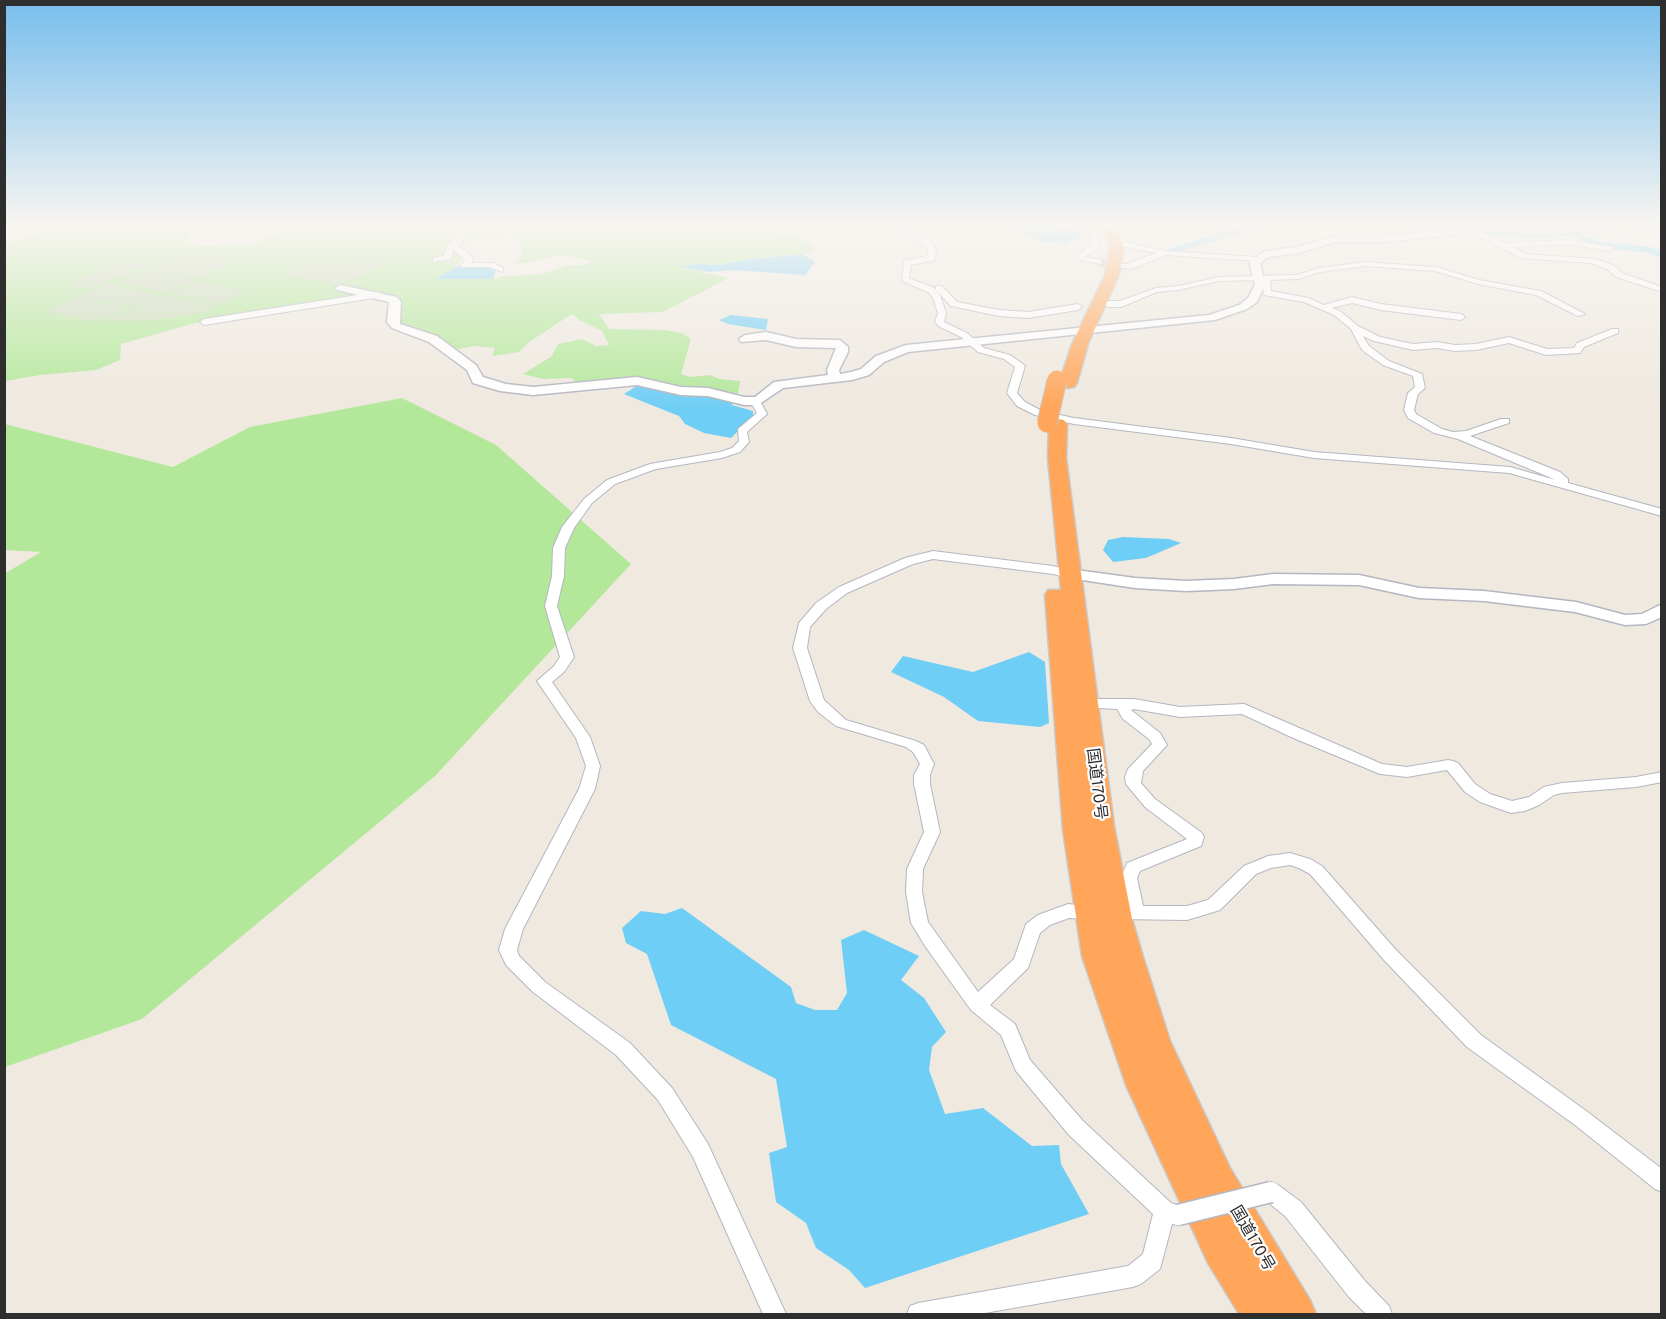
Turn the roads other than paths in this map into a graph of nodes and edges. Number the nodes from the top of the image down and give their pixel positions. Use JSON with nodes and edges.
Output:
{"nodes":[{"id":1,"x":921,"y":286,"type":"edge"},
{"id":2,"x":928,"y":286,"type":"edge"},
{"id":3,"x":1099,"y":286,"type":"edge"},
{"id":4,"x":1106,"y":286,"type":"edge"},
{"id":5,"x":1189,"y":286,"type":"edge"},
{"id":6,"x":1261,"y":286,"type":"edge"},
{"id":7,"x":1265,"y":286,"type":"edge"},
{"id":8,"x":1497,"y":286,"type":"edge"},
{"id":9,"x":341,"y":288,"type":"dead end"},
{"id":10,"x":377,"y":295,"type":"junction"},
{"id":11,"x":1108,"y":304,"type":"dead end"},
{"id":12,"x":1078,"y":307,"type":"dead end"},
{"id":13,"x":1325,"y":307,"type":"junction"},
{"id":14,"x":1581,"y":314,"type":"dead end"},
{"id":15,"x":1461,"y":317,"type":"dead end"},
{"id":16,"x":204,"y":322,"type":"dead end"},
{"id":17,"x":1355,"y":327,"type":"junction"},
{"id":18,"x":1082,"y":331,"type":"junction"},
{"id":19,"x":1615,"y":331,"type":"dead end"},
{"id":20,"x":745,"y":339,"type":"dead end"},
{"id":21,"x":971,"y":342,"type":"junction"},
{"id":22,"x":834,"y":377,"type":"junction"},
{"id":23,"x":758,"y":401,"type":"junction"},
{"id":24,"x":1505,"y":421,"type":"dead end"},
{"id":25,"x":1450,"y":433,"type":"junction"},
{"id":26,"x":1568,"y":486,"type":"junction"},
{"id":27,"x":1662,"y":513,"type":"edge"},
{"id":28,"x":1061,"y":572,"type":"junction"},
{"id":29,"x":1662,"y":609,"type":"edge"},
{"id":30,"x":1085,"y":704,"type":"junction"},
{"id":31,"x":1125,"y":704,"type":"junction"},
{"id":32,"x":1662,"y":777,"type":"edge"},
{"id":33,"x":1114,"y":912,"type":"junction"},
{"id":34,"x":977,"y":1005,"type":"junction"},
{"id":35,"x":1662,"y":1182,"type":"edge"},
{"id":36,"x":1172,"y":1213,"type":"junction"},
{"id":37,"x":775,"y":1314,"type":"edge"},
{"id":38,"x":918,"y":1314,"type":"edge"},
{"id":39,"x":1262,"y":1314,"type":"edge"},
{"id":40,"x":1296,"y":1314,"type":"edge"},
{"id":41,"x":1381,"y":1314,"type":"edge"}],
"edges":[{"from":1,"to":21,"type":"street"},
{"from":2,"to":12,"type":"street"},
{"from":3,"to":18,"type":"highway","name":"国道170号"},
{"from":4,"to":18,"type":"highway","name":"国道170号"},
{"from":5,"to":11,"type":"street"},
{"from":6,"to":18,"type":"street"},
{"from":7,"to":13,"type":"street"},
{"from":8,"to":14,"type":"street"},
{"from":9,"to":10,"type":"street"},
{"from":10,"to":16,"type":"street"},
{"from":10,"to":23,"type":"street"},
{"from":13,"to":15,"type":"street"},
{"from":13,"to":17,"type":"street"},
{"from":17,"to":19,"type":"street"},
{"from":17,"to":25,"type":"street"},
{"from":18,"to":21,"type":"street"},
{"from":18,"to":28,"type":"highway","name":"国道170号"},
{"from":20,"to":22,"type":"street"},
{"from":21,"to":22,"type":"street"},
{"from":21,"to":26,"type":"street"},
{"from":22,"to":23,"type":"street"},
{"from":23,"to":37,"type":"street"},
{"from":24,"to":25,"type":"street"},
{"from":25,"to":26,"type":"street"},
{"from":26,"to":27,"type":"street"},
{"from":28,"to":29,"type":"street"},
{"from":28,"to":30,"type":"highway","name":"国道170号"},
{"from":28,"to":33,"type":"highway","name":"国道170号"},
{"from":28,"to":34,"type":"street"},
{"from":30,"to":31,"type":"street"},
{"from":30,"to":33,"type":"highway","name":"国道170号"},
{"from":31,"to":32,"type":"street"},
{"from":31,"to":33,"type":"street"},
{"from":33,"to":34,"type":"street"},
{"from":33,"to":35,"type":"street"},
{"from":33,"to":39,"type":"highway","name":"国道170号"},
{"from":33,"to":40,"type":"highway","name":"国道170号"},
{"from":34,"to":36,"type":"street"},
{"from":36,"to":38,"type":"street"},
{"from":36,"to":41,"type":"street","bridge":true}]}
